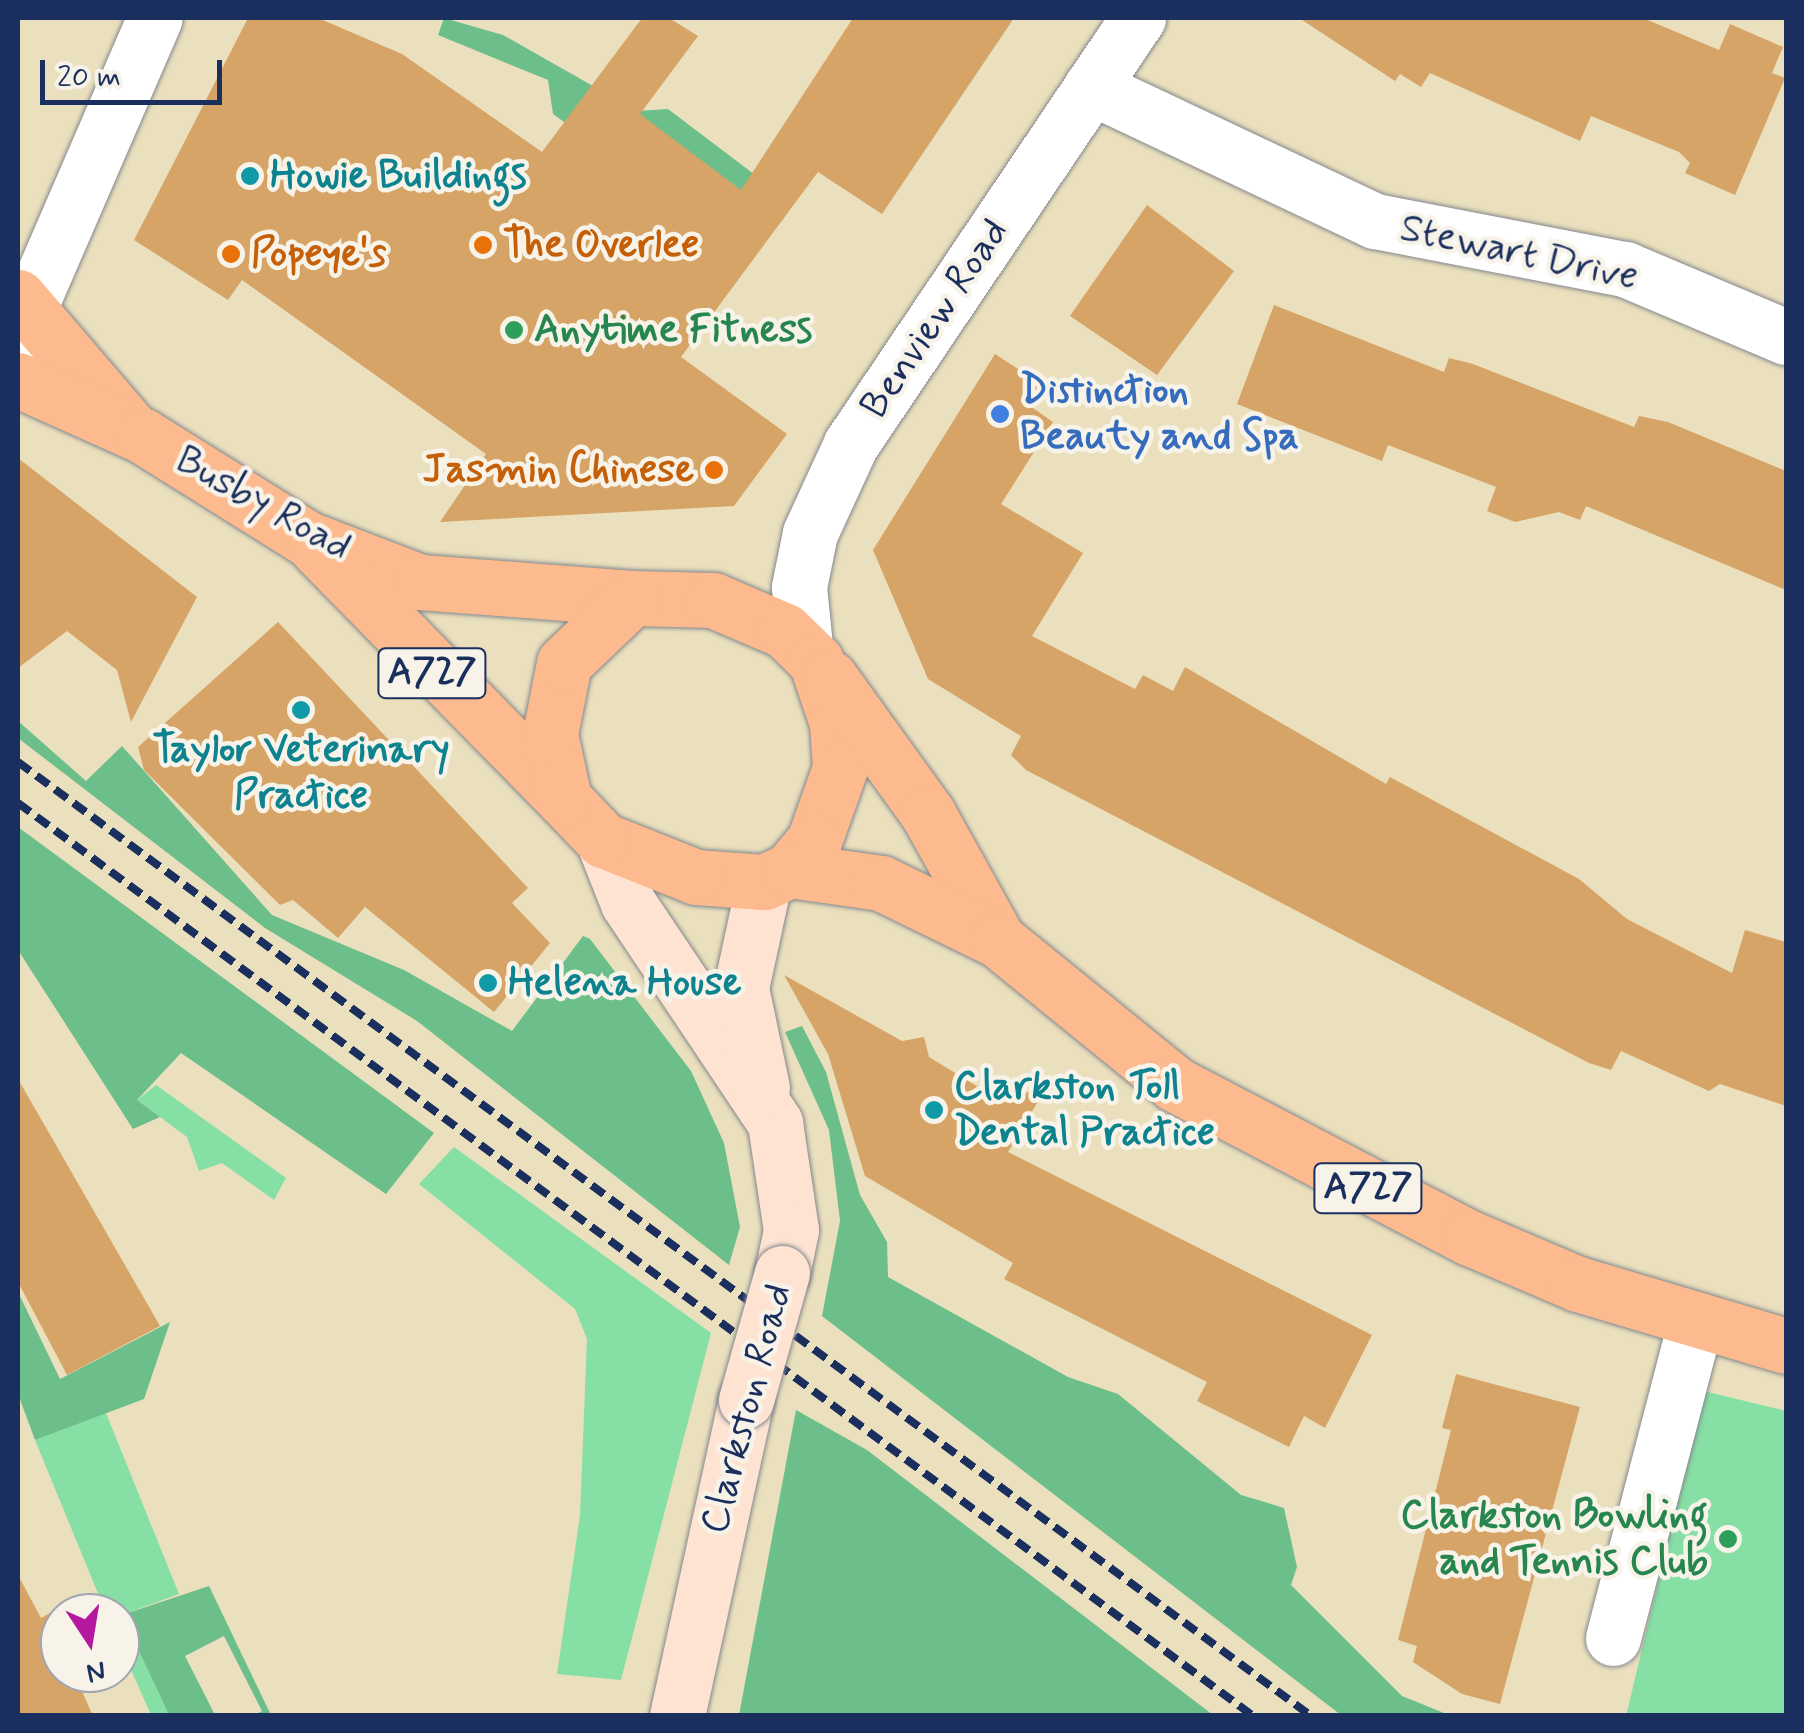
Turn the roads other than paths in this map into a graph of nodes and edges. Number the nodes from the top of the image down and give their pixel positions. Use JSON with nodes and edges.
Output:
{"nodes":[{"id":1,"x":155,"y":18,"type":"edge"},
{"id":2,"x":1138,"y":18,"type":"edge"},
{"id":3,"x":1091,"y":87,"type":"junction"},
{"id":4,"x":1786,"y":337,"type":"edge"},
{"id":5,"x":20,"y":343,"type":"edge"},
{"id":6,"x":133,"y":432,"type":"junction"},
{"id":7,"x":308,"y":538,"type":"junction"},
{"id":8,"x":632,"y":598,"type":"junction"},
{"id":9,"x":811,"y":653,"type":"junction"},
{"id":10,"x":564,"y":799,"type":"junction"},
{"id":11,"x":603,"y":840,"type":"junction"},
{"id":12,"x":777,"y":876,"type":"junction"},
{"id":13,"x":998,"y":940,"type":"junction"},
{"id":14,"x":766,"y":1104,"type":"junction"},
{"id":15,"x":1696,"y":1320,"type":"junction"},
{"id":16,"x":1786,"y":1346,"type":"edge"},
{"id":17,"x":1613,"y":1638,"type":"dead end"},
{"id":18,"x":678,"y":1716,"type":"edge"}],
"edges":[{"from":1,"to":5,"type":"street"},
{"from":2,"to":3,"type":"street","name":"Benview Road"},
{"from":3,"to":4,"type":"street","name":"Stewart Drive"},
{"from":3,"to":9,"type":"street","name":"Benview Road"},
{"from":5,"to":6,"type":"main road","name":"Busby Road","number":"A727"},
{"from":5,"to":6,"type":"main road","name":"Busby Road","number":"A727"},
{"from":6,"to":7,"type":"main road","name":"Busby Road","number":"A727"},
{"from":7,"to":8,"type":"main road","name":"Busby Road","number":"A727"},
{"from":7,"to":10,"type":"main road","number":"A727"},
{"from":8,"to":9,"type":"main road"},
{"from":8,"to":10,"type":"main road"},
{"from":9,"to":12,"type":"main road"},
{"from":9,"to":13,"type":"main road","number":"A727"},
{"from":10,"to":11,"type":"main road"},
{"from":11,"to":12,"type":"main road"},
{"from":11,"to":14,"type":"main road","name":"Clarkston Road"},
{"from":12,"to":13,"type":"main road","number":"A727"},
{"from":12,"to":14,"type":"main road","name":"Clarkston Road"},
{"from":13,"to":15,"type":"main road","number":"A727"},
{"from":14,"to":18,"type":"main road","name":"Clarkston Road","bridge":true},
{"from":15,"to":16,"type":"main road","number":"A727"},
{"from":15,"to":17,"type":"street"}]}
